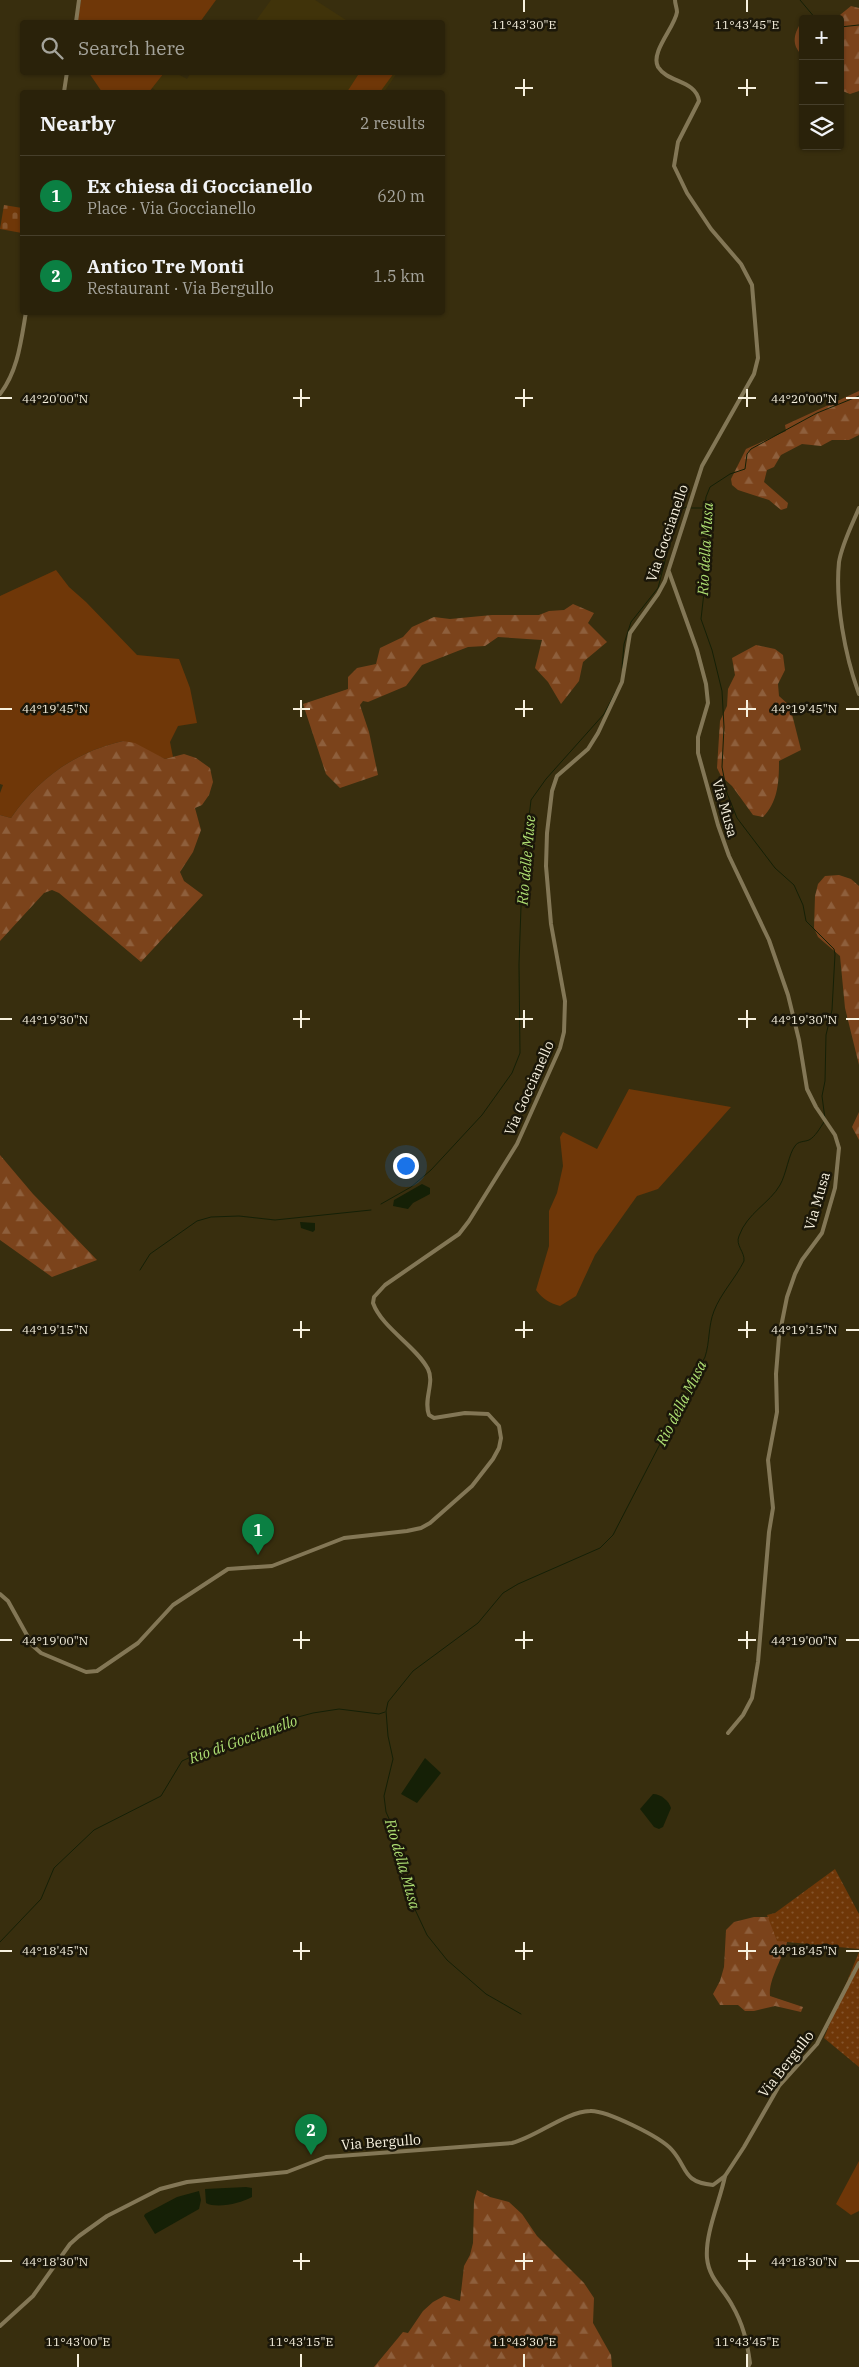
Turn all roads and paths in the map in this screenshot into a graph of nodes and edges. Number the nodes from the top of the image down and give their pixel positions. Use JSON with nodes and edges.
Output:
{"nodes":[{"id":1,"x":79,"y":0,"type":"edge"},
{"id":2,"x":675,"y":0,"type":"edge"},
{"id":3,"x":76,"y":20,"type":"edge"},
{"id":4,"x":67,"y":75,"type":"edge"},
{"id":5,"x":64,"y":90,"type":"edge"},
{"id":6,"x":25,"y":315,"type":"edge"},
{"id":7,"x":0,"y":394,"type":"edge"},
{"id":8,"x":859,"y":508,"type":"edge"},
{"id":9,"x":669,"y":570,"type":"junction"},
{"id":10,"x":859,"y":694,"type":"edge"},
{"id":11,"x":0,"y":1594,"type":"edge"},
{"id":12,"x":728,"y":1733,"type":"dead end"},
{"id":13,"x":859,"y":1963,"type":"edge"},
{"id":14,"x":725,"y":2176,"type":"junction"},
{"id":15,"x":0,"y":2326,"type":"edge"},
{"id":16,"x":748,"y":2367,"type":"edge"}],
"edges":[{"from":1,"to":3,"type":"street"},
{"from":2,"to":9,"type":"street","name":"Via Goccianello"},
{"from":4,"to":5,"type":"street"},
{"from":6,"to":7,"type":"street"},
{"from":8,"to":10,"type":"street"},
{"from":9,"to":11,"type":"street","name":"Via Goccianello"},
{"from":9,"to":12,"type":"street","name":"Via Musa"},
{"from":13,"to":14,"type":"street","name":"Via Bergullo"},
{"from":14,"to":15,"type":"street","name":"Via Bergullo"},
{"from":14,"to":16,"type":"street","name":"Via Bergullo"}]}
